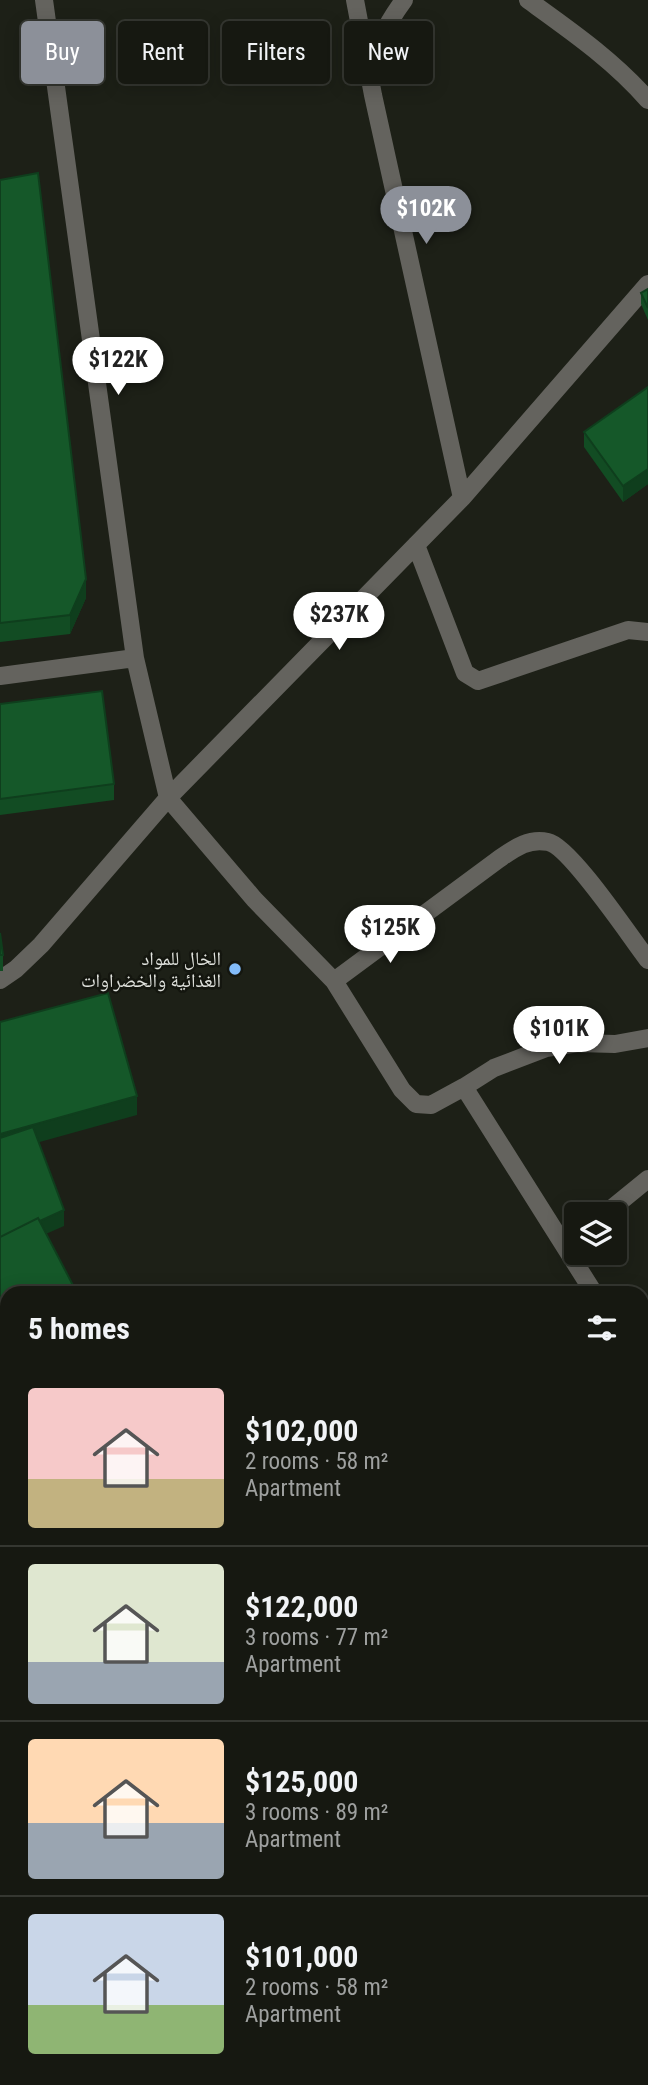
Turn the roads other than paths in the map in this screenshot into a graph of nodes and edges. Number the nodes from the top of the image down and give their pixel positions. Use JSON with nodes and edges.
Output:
{"nodes":[{"id":1,"x":44,"y":0,"type":"edge"},
{"id":2,"x":355,"y":0,"type":"edge"},
{"id":3,"x":404,"y":0,"type":"edge"},
{"id":4,"x":528,"y":0,"type":"edge"},
{"id":5,"x":373,"y":95,"type":"junction"},
{"id":6,"x":648,"y":100,"type":"edge"},
{"id":7,"x":648,"y":284,"type":"edge"},
{"id":8,"x":462,"y":498,"type":"junction"},
{"id":9,"x":416,"y":545,"type":"junction"},
{"id":10,"x":648,"y":632,"type":"edge"},
{"id":11,"x":135,"y":658,"type":"junction"},
{"id":12,"x":0,"y":676,"type":"edge"},
{"id":13,"x":168,"y":798,"type":"junction"},
{"id":14,"x":648,"y":960,"type":"edge"},
{"id":15,"x":0,"y":980,"type":"edge"},
{"id":16,"x":334,"y":981,"type":"junction"},
{"id":17,"x":648,"y":1038,"type":"edge"},
{"id":18,"x":464,"y":1087,"type":"junction"},
{"id":19,"x":648,"y":1179,"type":"edge"},
{"id":20,"x":620,"y":1202,"type":"edge"},
{"id":21,"x":564,"y":1234,"type":"edge"},
{"id":22,"x":581,"y":1265,"type":"edge"},
{"id":23,"x":591,"y":1286,"type":"edge"}],
"edges":[{"from":1,"to":11,"type":"street"},
{"from":2,"to":5,"type":"street"},
{"from":3,"to":5,"type":"street"},
{"from":4,"to":6,"type":"street"},
{"from":5,"to":8,"type":"street"},
{"from":7,"to":8,"type":"street"},
{"from":8,"to":9,"type":"street"},
{"from":9,"to":10,"type":"street"},
{"from":9,"to":13,"type":"street"},
{"from":11,"to":12,"type":"street"},
{"from":11,"to":13,"type":"street"},
{"from":13,"to":15,"type":"street"},
{"from":13,"to":16,"type":"street"},
{"from":14,"to":16,"type":"street"},
{"from":16,"to":18,"type":"street"},
{"from":17,"to":18,"type":"street"},
{"from":18,"to":21,"type":"street"},
{"from":19,"to":20,"type":"street"},
{"from":22,"to":23,"type":"street"}]}
